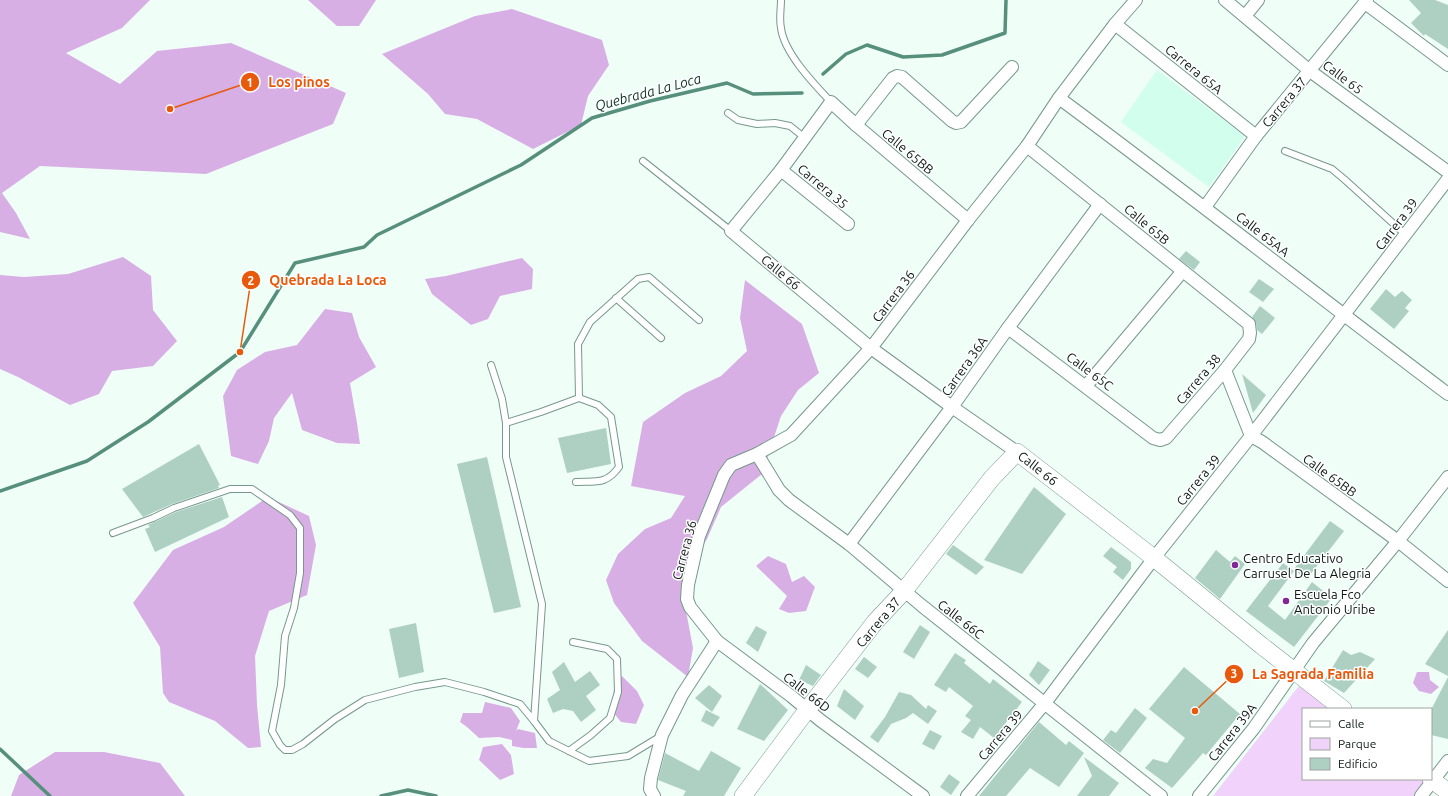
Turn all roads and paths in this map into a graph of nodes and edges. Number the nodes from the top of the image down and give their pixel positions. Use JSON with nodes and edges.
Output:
{"nodes":[{"id":1,"x":781,"y":0,"type":"edge"},
{"id":2,"x":1136,"y":0,"type":"edge"},
{"id":3,"x":1225,"y":0,"type":"edge"},
{"id":4,"x":1258,"y":0,"type":"edge"},
{"id":5,"x":1366,"y":1,"type":"edge"},
{"id":6,"x":1245,"y":16,"type":"junction"},
{"id":7,"x":1115,"y":24,"type":"junction"},
{"id":8,"x":1448,"y":65,"type":"edge"},
{"id":9,"x":1012,"y":67,"type":"dead end"},
{"id":10,"x":1310,"y":71,"type":"junction"},
{"id":11,"x":1059,"y":98,"type":"junction"},
{"id":12,"x":831,"y":102,"type":"junction"},
{"id":13,"x":728,"y":113,"type":"dead end"},
{"id":14,"x":856,"y":125,"type":"junction"},
{"id":15,"x":1256,"y":136,"type":"junction"},
{"id":16,"x":804,"y":138,"type":"junction"},
{"id":17,"x":1027,"y":146,"type":"junction"},
{"id":18,"x":1285,"y":151,"type":"dead end"},
{"id":19,"x":643,"y":161,"type":"dead end"},
{"id":20,"x":781,"y":170,"type":"junction"},
{"id":21,"x":1448,"y":172,"type":"edge"},
{"id":22,"x":1448,"y":179,"type":"edge"},
{"id":23,"x":1100,"y":204,"type":"junction"},
{"id":24,"x":1205,"y":207,"type":"junction"},
{"id":25,"x":968,"y":220,"type":"junction"},
{"id":26,"x":848,"y":224,"type":"dead end"},
{"id":27,"x":731,"y":231,"type":"junction"},
{"id":28,"x":1406,"y":235,"type":"junction"},
{"id":29,"x":1182,"y":272,"type":"junction"},
{"id":30,"x":616,"y":298,"type":"junction"},
{"id":31,"x":1343,"y":315,"type":"junction"},
{"id":32,"x":699,"y":320,"type":"dead end"},
{"id":33,"x":1249,"y":324,"type":"joint"},
{"id":34,"x":1008,"y":328,"type":"junction"},
{"id":35,"x":661,"y":338,"type":"dead end"},
{"id":36,"x":871,"y":348,"type":"junction"},
{"id":37,"x":491,"y":365,"type":"dead end"},
{"id":38,"x":1225,"y":370,"type":"junction"},
{"id":39,"x":1086,"y":386,"type":"junction"},
{"id":40,"x":1448,"y":394,"type":"edge"},
{"id":41,"x":579,"y":398,"type":"junction"},
{"id":42,"x":952,"y":407,"type":"junction"},
{"id":43,"x":506,"y":423,"type":"junction"},
{"id":44,"x":1251,"y":436,"type":"junction"},
{"id":45,"x":1153,"y":438,"type":"joint"},
{"id":46,"x":1017,"y":452,"type":"junction"},
{"id":47,"x":757,"y":454,"type":"junction"},
{"id":48,"x":1448,"y":476,"type":"edge"},
{"id":49,"x":576,"y":482,"type":"dead end"},
{"id":50,"x":113,"y":533,"type":"dead end"},
{"id":51,"x":1398,"y":541,"type":"junction"},
{"id":52,"x":849,"y":544,"type":"junction"},
{"id":53,"x":1154,"y":558,"type":"junction"},
{"id":54,"x":1448,"y":582,"type":"edge"},
{"id":55,"x":904,"y":591,"type":"junction"},
{"id":56,"x":687,"y":599,"type":"joint"},
{"id":57,"x":717,"y":641,"type":"junction"},
{"id":58,"x":573,"y":642,"type":"dead end"},
{"id":59,"x":1294,"y":670,"type":"junction"},
{"id":60,"x":1044,"y":703,"type":"junction"},
{"id":61,"x":1342,"y":708,"type":"edge"},
{"id":62,"x":806,"y":710,"type":"junction"},
{"id":63,"x":534,"y":721,"type":"junction"},
{"id":64,"x":662,"y":735,"type":"junction"},
{"id":65,"x":569,"y":751,"type":"junction"},
{"id":66,"x":1448,"y":761,"type":"edge"},
{"id":67,"x":1432,"y":780,"type":"edge"},
{"id":68,"x":1448,"y":792,"type":"edge"},
{"id":69,"x":654,"y":796,"type":"edge"},
{"id":70,"x":743,"y":796,"type":"edge"},
{"id":71,"x":923,"y":796,"type":"edge"},
{"id":72,"x":967,"y":796,"type":"edge"},
{"id":73,"x":1160,"y":796,"type":"edge"},
{"id":74,"x":1199,"y":796,"type":"edge"},
{"id":75,"x":1421,"y":796,"type":"edge"}],
"edges":[{"from":1,"to":12,"type":"lane"},
{"from":2,"to":7,"type":"street","name":"Carrera 36"},
{"from":3,"to":6,"type":"street","name":"Calle 65"},
{"from":4,"to":6,"type":"street"},
{"from":5,"to":8,"type":"street"},
{"from":5,"to":10,"type":"street","name":"Carrera 37"},
{"from":6,"to":10,"type":"street","name":"Calle 65"},
{"from":7,"to":11,"type":"street","name":"Carrera 36"},
{"from":7,"to":15,"type":"street","name":"Carrera 65A"},
{"from":9,"to":14,"type":"street"},
{"from":10,"to":15,"type":"street","name":"Carrera 37"},
{"from":10,"to":21,"type":"street","name":"Calle 65"},
{"from":11,"to":17,"type":"street","name":"Carrera 36"},
{"from":11,"to":24,"type":"street","name":"Calle 65AA"},
{"from":12,"to":14,"type":"street","name":"Calle 65BB"},
{"from":12,"to":16,"type":"street","name":"Carrera 35"},
{"from":13,"to":16,"type":"lane"},
{"from":14,"to":25,"type":"street","name":"Calle 65BB"},
{"from":15,"to":24,"type":"street","name":"Carrera 37"},
{"from":16,"to":20,"type":"street","name":"Carrera 35"},
{"from":17,"to":23,"type":"street","name":"Calle 65B"},
{"from":17,"to":25,"type":"street","name":"Carrera 36"},
{"from":18,"to":28,"type":"lane"},
{"from":19,"to":27,"type":"lane"},
{"from":20,"to":26,"type":"street","name":"Carrera 35"},
{"from":20,"to":27,"type":"street","name":"Carrera 35"},
{"from":22,"to":28,"type":"street","name":"Carrera 39"},
{"from":23,"to":29,"type":"street","name":"Calle 65B"},
{"from":23,"to":34,"type":"street","name":"Carrera 36A"},
{"from":24,"to":31,"type":"street","name":"Calle 65AA"},
{"from":25,"to":36,"type":"street","name":"Carrera 36"},
{"from":27,"to":36,"type":"street","name":"Calle 66"},
{"from":28,"to":31,"type":"street","name":"Carrera 39"},
{"from":29,"to":33,"type":"street","name":"Calle 65B"},
{"from":29,"to":39,"type":"street"},
{"from":30,"to":32,"type":"lane"},
{"from":30,"to":35,"type":"lane"},
{"from":30,"to":41,"type":"lane"},
{"from":31,"to":40,"type":"street","name":"Calle 65AA"},
{"from":31,"to":44,"type":"street","name":"Carrera 39"},
{"from":33,"to":38,"type":"street","name":"Carrera 38"},
{"from":34,"to":39,"type":"street","name":"Calle 65C"},
{"from":34,"to":42,"type":"street","name":"Carrera 36A"},
{"from":36,"to":42,"type":"street","name":"Calle 66"},
{"from":36,"to":47,"type":"street","name":"Carrera 36"},
{"from":37,"to":43,"type":"lane"},
{"from":38,"to":44,"type":"street"},
{"from":38,"to":45,"type":"street","name":"Carrera 38"},
{"from":39,"to":45,"type":"street","name":"Calle 65C"},
{"from":41,"to":43,"type":"lane"},
{"from":41,"to":49,"type":"lane"},
{"from":42,"to":46,"type":"street","name":"Calle 66"},
{"from":42,"to":52,"type":"street","name":"Carrera 36A"},
{"from":43,"to":63,"type":"lane"},
{"from":44,"to":51,"type":"street","name":"Calle 65BB"},
{"from":44,"to":53,"type":"street","name":"Carrera 39"},
{"from":46,"to":53,"type":"street","name":"Calle 66"},
{"from":46,"to":55,"type":"street","name":"Carrera 37"},
{"from":47,"to":52,"type":"street","name":"Calle 66C"},
{"from":47,"to":56,"type":"street","name":"Carrera 36"},
{"from":48,"to":51,"type":"street","name":"Carrera 39A"},
{"from":50,"to":63,"type":"lane"},
{"from":51,"to":54,"type":"street","name":"Calle 65BB"},
{"from":51,"to":59,"type":"street","name":"Carrera 39A"},
{"from":52,"to":55,"type":"street","name":"Calle 66C"},
{"from":53,"to":59,"type":"street","name":"Calle 66"},
{"from":53,"to":60,"type":"street","name":"Carrera 39"},
{"from":55,"to":60,"type":"street","name":"Calle 66C"},
{"from":55,"to":62,"type":"street","name":"Carrera 37"},
{"from":56,"to":57,"type":"street","name":"Calle 66D"},
{"from":57,"to":62,"type":"street","name":"Calle 66D"},
{"from":57,"to":64,"type":"street"},
{"from":58,"to":65,"type":"lane"},
{"from":59,"to":61,"type":"street","name":"Calle 66"},
{"from":59,"to":74,"type":"street","name":"Carrera 39A"},
{"from":60,"to":72,"type":"street","name":"Carrera 39"},
{"from":60,"to":73,"type":"street","name":"Calle 66C"},
{"from":62,"to":70,"type":"street","name":"Carrera 37"},
{"from":62,"to":71,"type":"street","name":"Calle 66D"},
{"from":63,"to":65,"type":"lane"},
{"from":64,"to":65,"type":"lane"},
{"from":64,"to":69,"type":"street"},
{"from":66,"to":67,"type":"street"},
{"from":67,"to":68,"type":"street"},
{"from":67,"to":75,"type":"street"}]}
